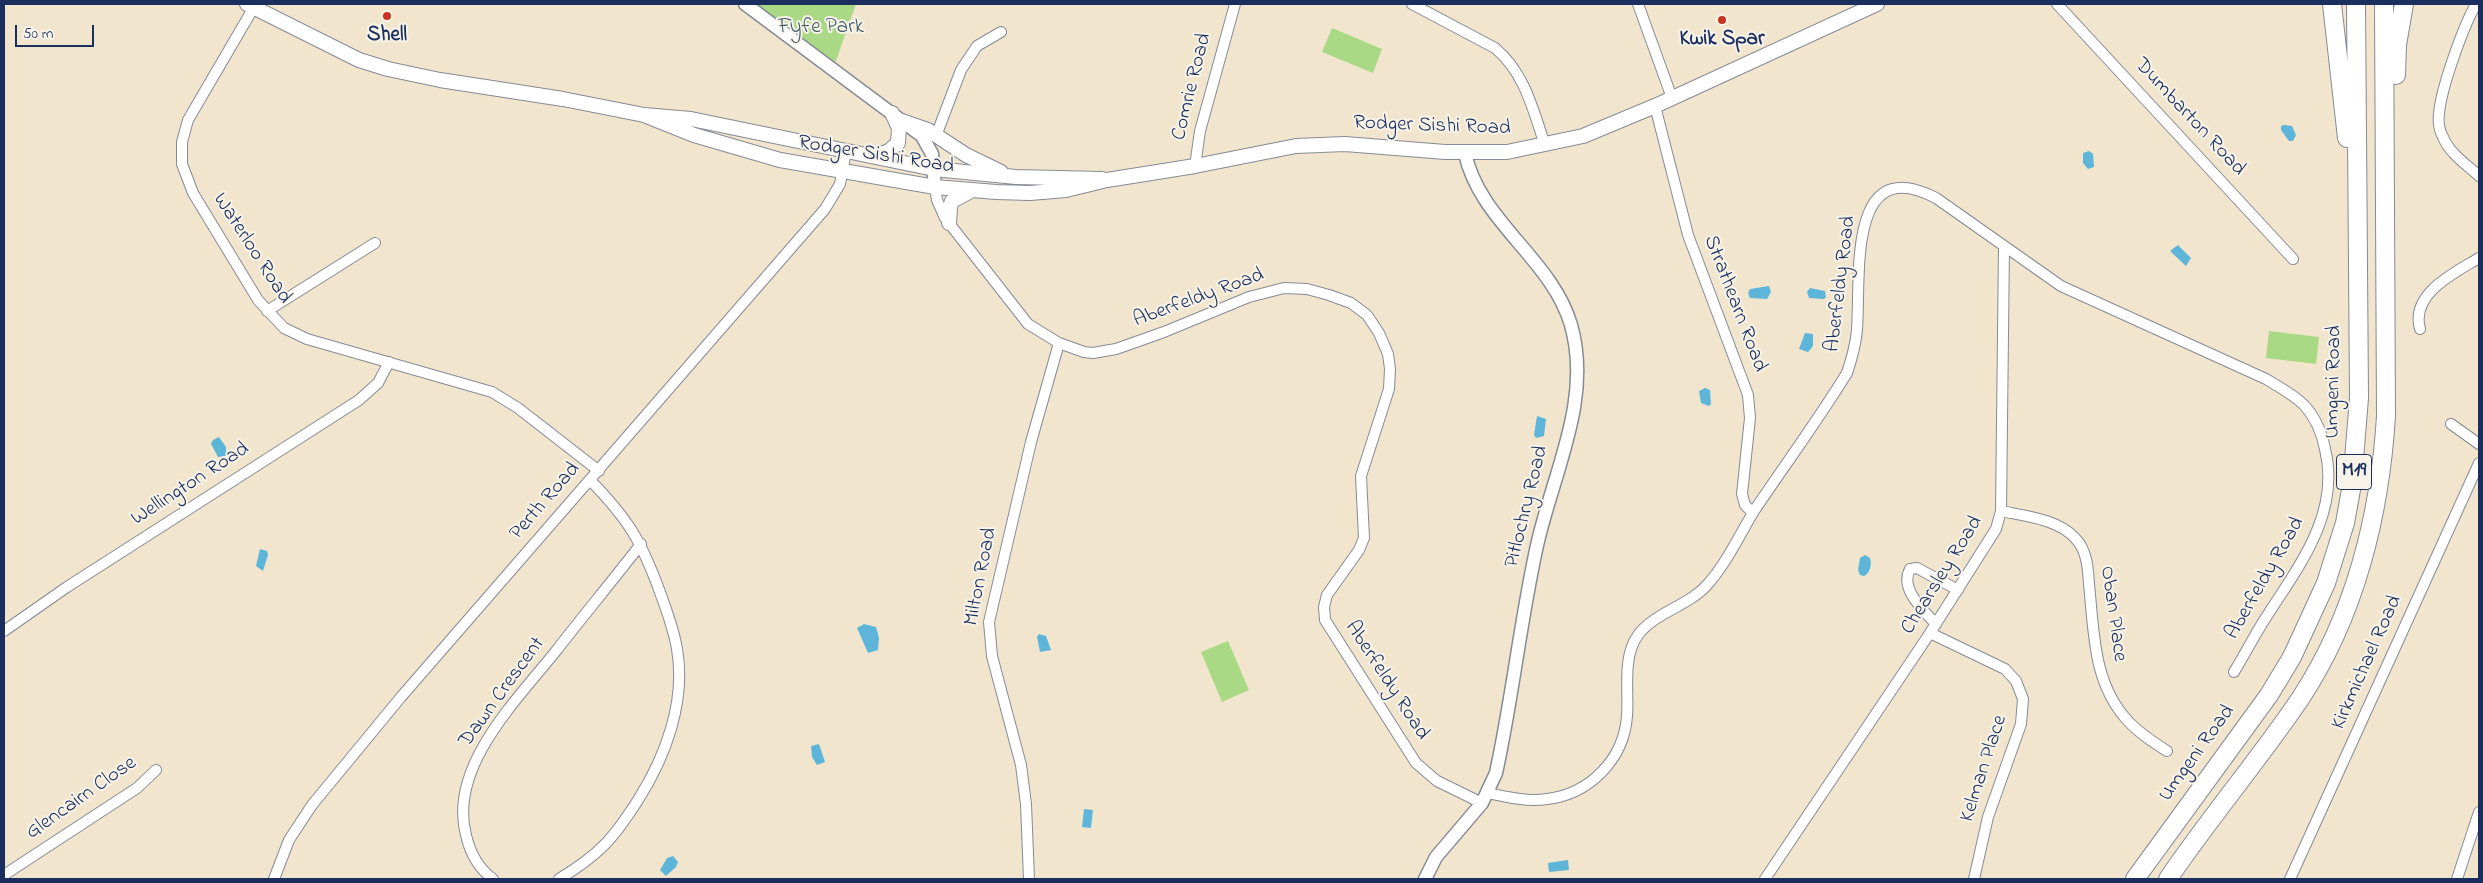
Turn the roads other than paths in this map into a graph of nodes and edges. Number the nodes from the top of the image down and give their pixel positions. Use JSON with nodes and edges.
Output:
{"nodes":[{"id":1,"x":745,"y":4,"type":"edge"},
{"id":2,"x":1235,"y":4,"type":"edge"},
{"id":3,"x":1412,"y":4,"type":"edge"},
{"id":4,"x":1638,"y":4,"type":"edge"},
{"id":5,"x":1878,"y":4,"type":"edge"},
{"id":6,"x":2057,"y":4,"type":"edge"},
{"id":7,"x":2332,"y":4,"type":"edge"},
{"id":8,"x":2356,"y":4,"type":"edge"},
{"id":9,"x":2384,"y":4,"type":"edge"},
{"id":10,"x":2404,"y":4,"type":"edge"},
{"id":11,"x":2476,"y":4,"type":"edge"},
{"id":12,"x":250,"y":6,"type":"edge"},
{"id":13,"x":1001,"y":32,"type":"dead end"},
{"id":14,"x":1672,"y":98,"type":"junction"},
{"id":15,"x":1655,"y":106,"type":"junction"},
{"id":16,"x":644,"y":114,"type":"junction"},
{"id":17,"x":897,"y":117,"type":"junction"},
{"id":18,"x":936,"y":136,"type":"junction"},
{"id":19,"x":1545,"y":145,"type":"junction"},
{"id":20,"x":846,"y":151,"type":"junction"},
{"id":21,"x":1465,"y":153,"type":"junction"},
{"id":22,"x":876,"y":156,"type":"junction"},
{"id":23,"x":1195,"y":166,"type":"junction"},
{"id":24,"x":934,"y":169,"type":"junction"},
{"id":25,"x":843,"y":172,"type":"junction"},
{"id":26,"x":1011,"y":176,"type":"junction"},
{"id":27,"x":2479,"y":176,"type":"edge"},
{"id":28,"x":1107,"y":180,"type":"junction"},
{"id":29,"x":935,"y":187,"type":"junction"},
{"id":30,"x":975,"y":191,"type":"junction"},
{"id":31,"x":949,"y":223,"type":"junction"},
{"id":32,"x":375,"y":243,"type":"dead end"},
{"id":33,"x":2358,"y":243,"type":"junction"},
{"id":34,"x":2004,"y":246,"type":"junction"},
{"id":35,"x":2479,"y":258,"type":"edge"},
{"id":36,"x":2293,"y":259,"type":"dead end"},
{"id":37,"x":267,"y":311,"type":"junction"},
{"id":38,"x":2420,"y":329,"type":"dead end"},
{"id":39,"x":2386,"y":333,"type":"junction"},
{"id":40,"x":1059,"y":343,"type":"junction"},
{"id":41,"x":389,"y":362,"type":"junction"},
{"id":42,"x":2451,"y":424,"type":"dead end"},
{"id":43,"x":2479,"y":444,"type":"edge"},
{"id":44,"x":2479,"y":463,"type":"edge"},
{"id":45,"x":598,"y":471,"type":"junction"},
{"id":46,"x":590,"y":480,"type":"junction"},
{"id":47,"x":2001,"y":512,"type":"junction"},
{"id":48,"x":1753,"y":513,"type":"junction"},
{"id":49,"x":641,"y":544,"type":"junction"},
{"id":50,"x":1958,"y":590,"type":"junction"},
{"id":51,"x":1933,"y":628,"type":"junction"},
{"id":52,"x":4,"y":631,"type":"edge"},
{"id":53,"x":2234,"y":672,"type":"dead end"},
{"id":54,"x":2167,"y":751,"type":"dead end"},
{"id":55,"x":156,"y":770,"type":"dead end"},
{"id":56,"x":1485,"y":798,"type":"junction"},
{"id":57,"x":2479,"y":812,"type":"edge"},
{"id":58,"x":4,"y":875,"type":"edge"},
{"id":59,"x":274,"y":879,"type":"edge"},
{"id":60,"x":493,"y":879,"type":"edge"},
{"id":61,"x":560,"y":879,"type":"edge"},
{"id":62,"x":1029,"y":879,"type":"edge"},
{"id":63,"x":1426,"y":879,"type":"edge"},
{"id":64,"x":1765,"y":879,"type":"edge"},
{"id":65,"x":1974,"y":879,"type":"edge"},
{"id":66,"x":2135,"y":879,"type":"edge"},
{"id":67,"x":2168,"y":879,"type":"edge"},
{"id":68,"x":2290,"y":879,"type":"edge"},
{"id":69,"x":2457,"y":879,"type":"edge"}],
"edges":[{"from":1,"to":17,"type":"street"},
{"from":2,"to":23,"type":"street","name":"Comrie Road"},
{"from":3,"to":19,"type":"street"},
{"from":4,"to":14,"type":"street"},
{"from":5,"to":14,"type":"main road","name":"Rodger Sishi Road"},
{"from":6,"to":36,"type":"street","name":"Dumbarton Road"},
{"from":7,"to":33,"type":"highway"},
{"from":8,"to":33,"type":"highway","name":"Umgeni Road","number":"M19"},
{"from":9,"to":39,"type":"highway","number":"M19"},
{"from":10,"to":39,"type":"highway"},
{"from":11,"to":27,"type":"street"},
{"from":12,"to":16,"type":"main road","name":"Rodger Sishi Road"},
{"from":12,"to":37,"type":"street","name":"Waterloo Road"},
{"from":13,"to":18,"type":"street"},
{"from":14,"to":15,"type":"main road","name":"Rodger Sishi Road"},
{"from":15,"to":19,"type":"main road","name":"Rodger Sishi Road"},
{"from":15,"to":48,"type":"street","name":"Strathearn Road"},
{"from":16,"to":20,"type":"main road","name":"Rodger Sishi Road"},
{"from":16,"to":25,"type":"main road","name":"Rodger Sishi Road"},
{"from":17,"to":18,"type":"main road"},
{"from":17,"to":22,"type":"main road"},
{"from":17,"to":24,"type":"street"},
{"from":18,"to":26,"type":"main road"},
{"from":19,"to":21,"type":"main road","name":"Rodger Sishi Road"},
{"from":20,"to":22,"type":"main road","name":"Rodger Sishi Road"},
{"from":20,"to":25,"type":"street","name":"Perth Road"},
{"from":21,"to":23,"type":"main road","name":"Rodger Sishi Road"},
{"from":21,"to":56,"type":"street","name":"Pitlochry Road"},
{"from":22,"to":24,"type":"main road","name":"Rodger Sishi Road"},
{"from":23,"to":28,"type":"main road","name":"Rodger Sishi Road"},
{"from":24,"to":26,"type":"main road","name":"Rodger Sishi Road"},
{"from":24,"to":29,"type":"street"},
{"from":25,"to":29,"type":"main road","name":"Rodger Sishi Road"},
{"from":25,"to":45,"type":"street","name":"Perth Road"},
{"from":26,"to":28,"type":"main road","name":"Rodger Sishi Road"},
{"from":28,"to":30,"type":"main road","name":"Rodger Sishi Road"},
{"from":29,"to":30,"type":"main road","name":"Rodger Sishi Road"},
{"from":29,"to":31,"type":"street","name":"Aberfeldy Road"},
{"from":30,"to":31,"type":"main road"},
{"from":31,"to":40,"type":"street","name":"Aberfeldy Road"},
{"from":32,"to":37,"type":"street"},
{"from":33,"to":66,"type":"highway","name":"Umgeni Road","number":"M19"},
{"from":34,"to":47,"type":"street","name":"Chearsley Road"},
{"from":34,"to":48,"type":"street","name":"Aberfeldy Road"},
{"from":34,"to":53,"type":"street","name":"Aberfeldy Road"},
{"from":35,"to":38,"type":"street"},
{"from":37,"to":41,"type":"street","name":"Waterloo Road"},
{"from":39,"to":67,"type":"highway","number":"M19"},
{"from":40,"to":56,"type":"street","name":"Aberfeldy Road"},
{"from":40,"to":62,"type":"street","name":"Milton Road"},
{"from":41,"to":45,"type":"street","name":"Waterloo Road"},
{"from":41,"to":52,"type":"street","name":"Wellington Road"},
{"from":42,"to":43,"type":"street"},
{"from":44,"to":68,"type":"street","name":"Kirkmichael Road"},
{"from":45,"to":46,"type":"street","name":"Perth Road"},
{"from":46,"to":49,"type":"street"},
{"from":46,"to":59,"type":"street","name":"Perth Road"},
{"from":47,"to":50,"type":"street","name":"Chearsley Road"},
{"from":47,"to":54,"type":"street","name":"Oban Place"},
{"from":48,"to":56,"type":"street","name":"Aberfeldy Road"},
{"from":49,"to":60,"type":"street","name":"Dawn Crescent"},
{"from":49,"to":61,"type":"street"},
{"from":50,"to":51,"type":"street","name":"Chearsley Road"},
{"from":50,"to":51,"type":"street"},
{"from":51,"to":64,"type":"street","name":"Chearsley Road"},
{"from":51,"to":65,"type":"street","name":"Kelman Place"},
{"from":55,"to":58,"type":"street","name":"Glencairn Close"},
{"from":56,"to":63,"type":"street","name":"Pitlochry Road"},
{"from":57,"to":69,"type":"street"}]}
